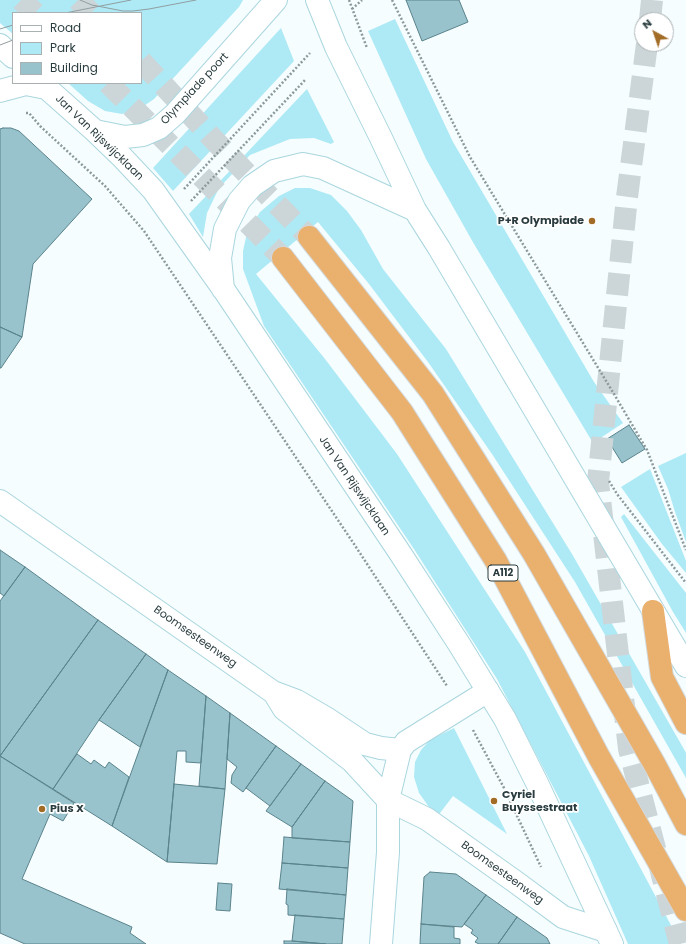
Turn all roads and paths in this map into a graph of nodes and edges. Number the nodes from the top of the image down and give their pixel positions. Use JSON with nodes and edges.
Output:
{"nodes":[{"id":1,"x":276,"y":0,"type":"edge"},
{"id":2,"x":317,"y":0,"type":"edge"},
{"id":3,"x":349,"y":0,"type":"edge"},
{"id":4,"x":362,"y":0,"type":"edge"},
{"id":5,"x":392,"y":0,"type":"edge"},
{"id":6,"x":352,"y":8,"type":"junction"},
{"id":7,"x":329,"y":32,"type":"junction"},
{"id":8,"x":0,"y":45,"type":"edge"},
{"id":9,"x":370,"y":54,"type":"dead end"},
{"id":10,"x":12,"y":56,"type":"edge"},
{"id":11,"x":306,"y":79,"type":"dead end"},
{"id":12,"x":44,"y":86,"type":"edge"},
{"id":13,"x":0,"y":91,"type":"edge"},
{"id":14,"x":22,"y":112,"type":"dead end"},
{"id":15,"x":95,"y":131,"type":"junction"},
{"id":16,"x":191,"y":202,"type":"dead end"},
{"id":17,"x":166,"y":208,"type":"junction"},
{"id":18,"x":415,"y":210,"type":"junction"},
{"id":19,"x":144,"y":231,"type":"junction"},
{"id":20,"x":309,"y":236,"type":"tunnel mouth"},
{"id":21,"x":283,"y":258,"type":"tunnel mouth"},
{"id":22,"x":224,"y":290,"type":"junction"},
{"id":23,"x":607,"y":477,"type":"dead end"},
{"id":24,"x":0,"y":501,"type":"edge"},
{"id":25,"x":354,"y":544,"type":"dead end"},
{"id":26,"x":686,"y":550,"type":"edge"},
{"id":27,"x":686,"y":583,"type":"edge"},
{"id":28,"x":653,"y":611,"type":"junction"},
{"id":29,"x":686,"y":666,"type":"edge"},
{"id":30,"x":488,"y":691,"type":"junction"},
{"id":31,"x":273,"y":692,"type":"junction"},
{"id":32,"x":686,"y":723,"type":"edge"},
{"id":33,"x":400,"y":750,"type":"junction"},
{"id":34,"x":388,"y":800,"type":"junction"},
{"id":35,"x":686,"y":824,"type":"edge"},
{"id":36,"x":686,"y":910,"type":"edge"},
{"id":37,"x":609,"y":937,"type":"edge"},
{"id":38,"x":381,"y":944,"type":"edge"}],
"edges":[{"from":1,"to":15,"type":"main road","name":"Olympiade poort"},
{"from":2,"to":7,"type":"main road"},
{"from":3,"to":6,"type":"path"},
{"from":4,"to":6,"type":"path"},
{"from":5,"to":26,"type":"path"},
{"from":6,"to":7,"type":"path"},
{"from":6,"to":9,"type":"path"},
{"from":7,"to":17,"type":"path"},
{"from":7,"to":18,"type":"main road"},
{"from":8,"to":10,"type":"main road"},
{"from":11,"to":16,"type":"path"},
{"from":12,"to":13,"type":"main road"},
{"from":12,"to":15,"type":"main road","name":"Jan Van Rijswijcklaan"},
{"from":14,"to":19,"type":"path"},
{"from":15,"to":17,"type":"main road","name":"Jan Van Rijswijcklaan"},
{"from":17,"to":19,"type":"path"},
{"from":17,"to":22,"type":"main road","name":"Jan Van Rijswijcklaan"},
{"from":18,"to":22,"type":"main road"},
{"from":18,"to":28,"type":"main road"},
{"from":19,"to":25,"type":"path"},
{"from":20,"to":35,"type":"highway"},
{"from":21,"to":36,"type":"highway","number":"A112"},
{"from":22,"to":30,"type":"main road","name":"Jan Van Rijswijcklaan"},
{"from":23,"to":27,"type":"path"},
{"from":24,"to":31,"type":"main road","name":"Boomsesteenweg"},
{"from":28,"to":29,"type":"main road"},
{"from":28,"to":32,"type":"highway"},
{"from":30,"to":33,"type":"main road"},
{"from":30,"to":37,"type":"main road","name":"Jan Van Rijswijcklaan"},
{"from":31,"to":33,"type":"main road","name":"Boomsesteenweg"},
{"from":31,"to":34,"type":"main road"},
{"from":33,"to":34,"type":"main road"},
{"from":34,"to":37,"type":"main road","name":"Boomsesteenweg"},
{"from":34,"to":38,"type":"main road"}]}
